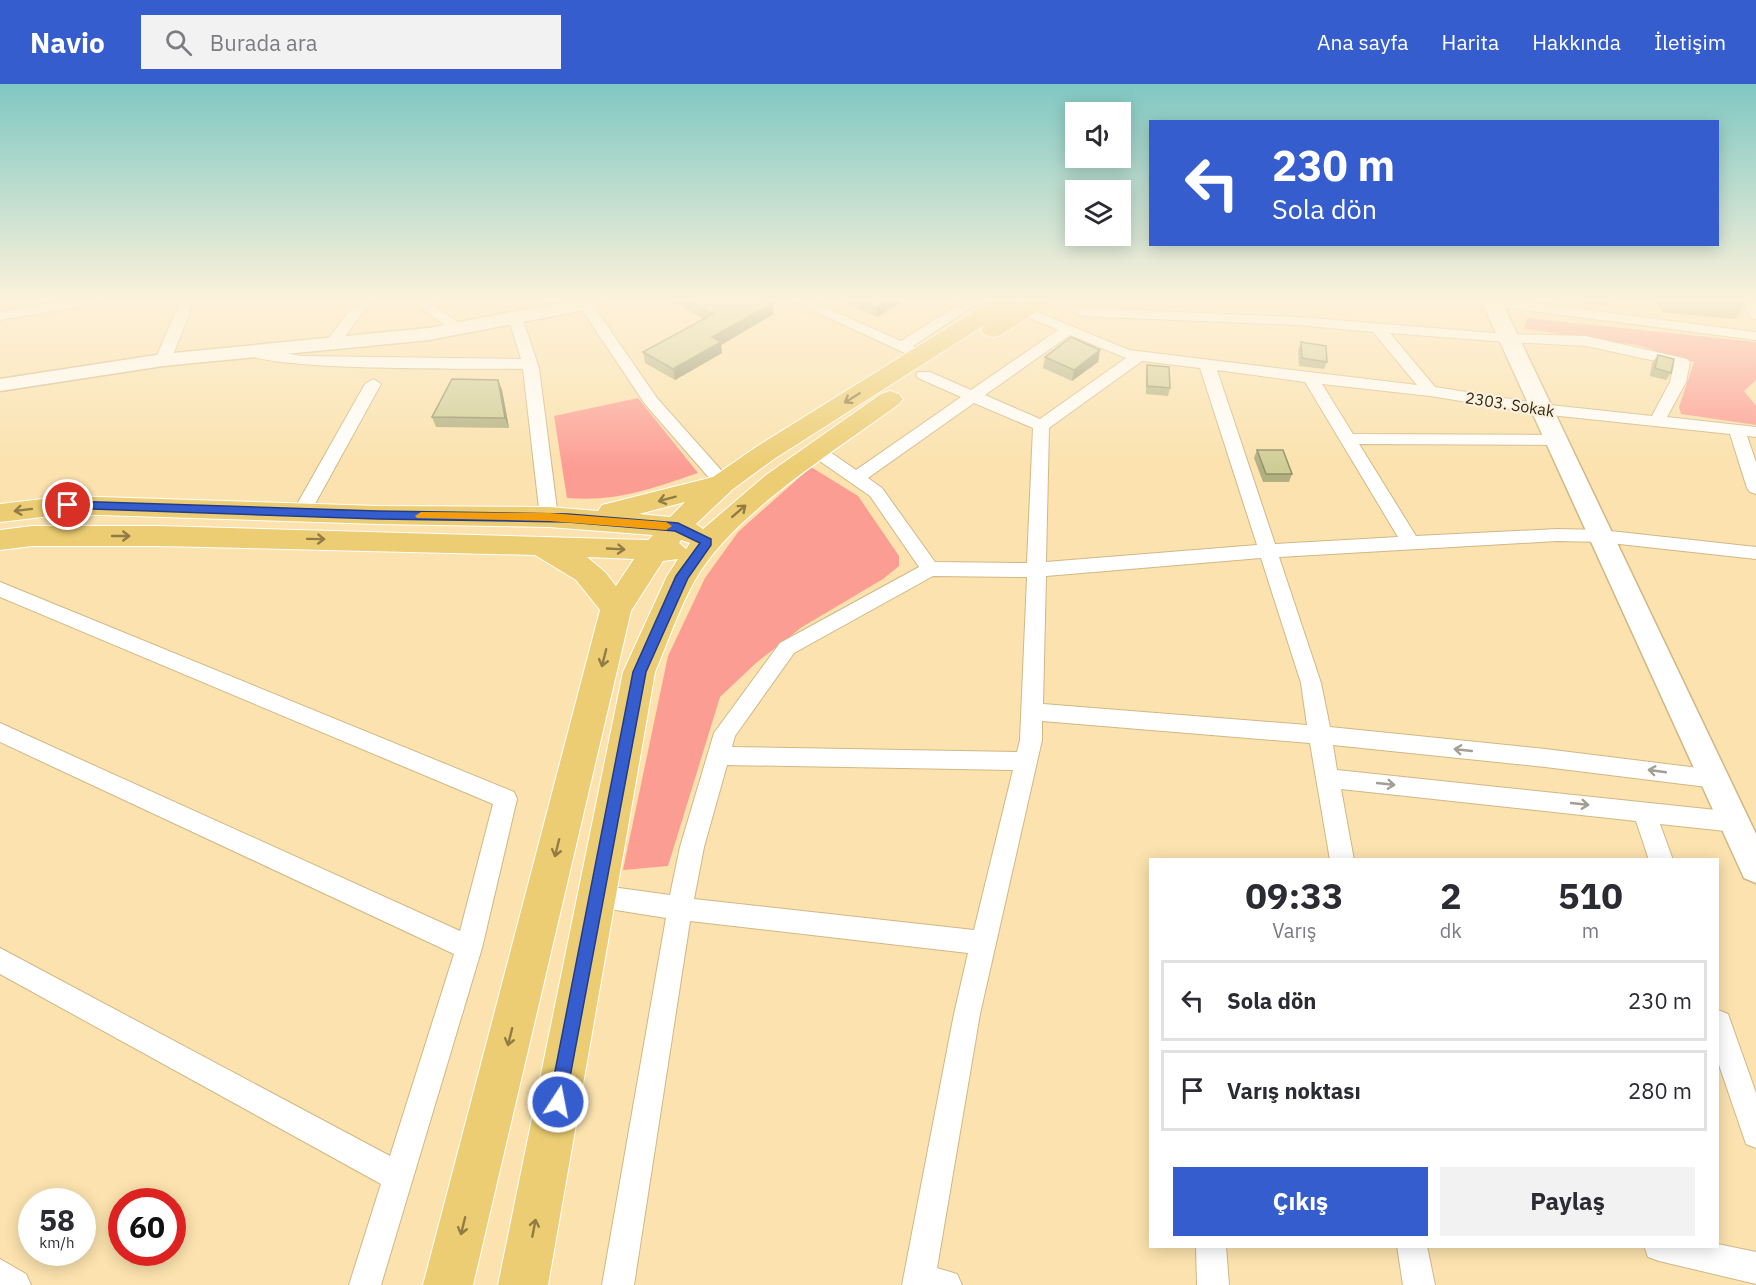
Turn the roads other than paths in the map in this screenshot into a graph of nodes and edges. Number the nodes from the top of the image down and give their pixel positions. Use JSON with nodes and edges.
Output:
{"nodes":[{"id":1,"x":165,"y":356,"type":"edge"},
{"id":2,"x":207,"y":356,"type":"edge"},
{"id":3,"x":274,"y":356,"type":"edge"},
{"id":4,"x":529,"y":356,"type":"edge"},
{"id":5,"x":623,"y":356,"type":"edge"},
{"id":6,"x":909,"y":356,"type":"edge"},
{"id":7,"x":918,"y":356,"type":"edge"},
{"id":8,"x":921,"y":356,"type":"edge"},
{"id":9,"x":1030,"y":356,"type":"edge"},
{"id":10,"x":1139,"y":356,"type":"joint"},
{"id":11,"x":1402,"y":356,"type":"edge"},
{"id":12,"x":1516,"y":356,"type":"edge"},
{"id":13,"x":1655,"y":356,"type":"edge"},
{"id":14,"x":915,"y":359,"type":"junction"},
{"id":15,"x":163,"y":360,"type":"junction"},
{"id":16,"x":530,"y":364,"type":"junction"},
{"id":17,"x":1207,"y":365,"type":"junction"},
{"id":18,"x":1310,"y":378,"type":"junction"},
{"id":19,"x":373,"y":384,"type":"dead end"},
{"id":20,"x":0,"y":385,"type":"edge"},
{"id":21,"x":1431,"y":391,"type":"junction"},
{"id":22,"x":972,"y":396,"type":"junction"},
{"id":23,"x":1542,"y":409,"type":"junction"},
{"id":24,"x":1657,"y":421,"type":"junction"},
{"id":25,"x":1041,"y":426,"type":"junction"},
{"id":26,"x":1737,"y":430,"type":"junction"},
{"id":27,"x":1756,"y":432,"type":"edge"},
{"id":28,"x":1347,"y":439,"type":"junction"},
{"id":29,"x":1556,"y":440,"type":"junction"},
{"id":30,"x":817,"y":451,"type":"junction"},
{"id":31,"x":856,"y":478,"type":"junction"},
{"id":32,"x":723,"y":483,"type":"junction"},
{"id":33,"x":1756,"y":488,"type":"edge"},
{"id":34,"x":0,"y":513,"type":"edge"},
{"id":35,"x":301,"y":513,"type":"junction"},
{"id":36,"x":559,"y":518,"type":"junction"},
{"id":37,"x":1601,"y":536,"type":"junction"},
{"id":38,"x":0,"y":540,"type":"edge"},
{"id":39,"x":685,"y":543,"type":"junction"},
{"id":40,"x":1412,"y":543,"type":"junction"},
{"id":41,"x":537,"y":545,"type":"junction"},
{"id":42,"x":1268,"y":551,"type":"junction"},
{"id":43,"x":1756,"y":553,"type":"edge"},
{"id":44,"x":930,"y":569,"type":"junction"},
{"id":45,"x":1036,"y":570,"type":"junction"},
{"id":46,"x":0,"y":589,"type":"edge"},
{"id":47,"x":616,"y":610,"type":"junction"},
{"id":48,"x":1032,"y":712,"type":"junction"},
{"id":49,"x":0,"y":732,"type":"edge"},
{"id":50,"x":1321,"y":736,"type":"junction"},
{"id":51,"x":719,"y":756,"type":"junction"},
{"id":52,"x":1026,"y":761,"type":"junction"},
{"id":53,"x":1328,"y":777,"type":"junction"},
{"id":54,"x":1715,"y":779,"type":"junction"},
{"id":55,"x":1644,"y":811,"type":"junction"},
{"id":56,"x":1748,"y":845,"type":"edge"},
{"id":57,"x":1342,"y":858,"type":"edge"},
{"id":58,"x":1660,"y":858,"type":"edge"},
{"id":59,"x":597,"y":896,"type":"junction"},
{"id":60,"x":680,"y":908,"type":"junction"},
{"id":61,"x":984,"y":944,"type":"junction"},
{"id":62,"x":469,"y":948,"type":"junction"},
{"id":63,"x":0,"y":960,"type":"edge"},
{"id":64,"x":1719,"y":1026,"type":"edge"},
{"id":65,"x":1756,"y":1134,"type":"edge"},
{"id":66,"x":399,"y":1177,"type":"junction"},
{"id":67,"x":1211,"y":1248,"type":"edge"},
{"id":68,"x":1412,"y":1248,"type":"edge"},
{"id":69,"x":1668,"y":1248,"type":"edge"},
{"id":70,"x":1756,"y":1268,"type":"edge"},
{"id":71,"x":0,"y":1275,"type":"edge"},
{"id":72,"x":928,"y":1284,"type":"edge"},
{"id":73,"x":15,"y":1285,"type":"edge"},
{"id":74,"x":365,"y":1285,"type":"edge"},
{"id":75,"x":448,"y":1285,"type":"edge"},
{"id":76,"x":523,"y":1285,"type":"edge"},
{"id":77,"x":618,"y":1285,"type":"edge"},
{"id":78,"x":1213,"y":1285,"type":"edge"},
{"id":79,"x":1419,"y":1285,"type":"edge"}],
"edges":[{"from":1,"to":15,"type":"street"},
{"from":2,"to":15,"type":"street"},
{"from":3,"to":16,"type":"street"},
{"from":4,"to":16,"type":"street"},
{"from":5,"to":32,"type":"street"},
{"from":6,"to":14,"type":"street"},
{"from":7,"to":14,"type":"street"},
{"from":8,"to":14,"type":"main road"},
{"from":9,"to":22,"type":"street"},
{"from":10,"to":17,"type":"street","name":"2303. Sokak"},
{"from":10,"to":25,"type":"street"},
{"from":11,"to":21,"type":"street"},
{"from":12,"to":23,"type":"street"},
{"from":13,"to":24,"type":"street"},
{"from":14,"to":22,"type":"street"},
{"from":14,"to":30,"type":"main road"},
{"from":14,"to":32,"type":"main road","one_way":true},
{"from":15,"to":20,"type":"street"},
{"from":16,"to":36,"type":"street"},
{"from":17,"to":18,"type":"street","name":"2303. Sokak"},
{"from":17,"to":42,"type":"street"},
{"from":18,"to":21,"type":"street","name":"2303. Sokak"},
{"from":18,"to":28,"type":"street"},
{"from":19,"to":35,"type":"street"},
{"from":21,"to":23,"type":"street","name":"2303. Sokak"},
{"from":22,"to":25,"type":"street"},
{"from":22,"to":31,"type":"street"},
{"from":23,"to":24,"type":"street","name":"2303. Sokak"},
{"from":23,"to":29,"type":"street"},
{"from":24,"to":26,"type":"street","name":"2303. Sokak"},
{"from":25,"to":45,"type":"street"},
{"from":26,"to":27,"type":"street","name":"2303. Sokak"},
{"from":26,"to":33,"type":"street"},
{"from":28,"to":29,"type":"street"},
{"from":28,"to":40,"type":"street"},
{"from":29,"to":37,"type":"street"},
{"from":30,"to":31,"type":"street"},
{"from":39,"to":30,"type":"main road","one_way":true},
{"from":31,"to":44,"type":"street"},
{"from":32,"to":36,"type":"main road","one_way":true},
{"from":32,"to":39,"type":"main road"},
{"from":35,"to":34,"type":"main road","one_way":true},
{"from":35,"to":36,"type":"main road"},
{"from":36,"to":39,"type":"main road"},
{"from":37,"to":40,"type":"street"},
{"from":37,"to":43,"type":"street"},
{"from":37,"to":54,"type":"street"},
{"from":38,"to":41,"type":"main road","one_way":true},
{"from":41,"to":39,"type":"main road","one_way":true},
{"from":39,"to":47,"type":"main road"},
{"from":39,"to":59,"type":"main road"},
{"from":40,"to":42,"type":"street"},
{"from":41,"to":47,"type":"main road"},
{"from":42,"to":45,"type":"street"},
{"from":42,"to":50,"type":"street"},
{"from":44,"to":45,"type":"street"},
{"from":44,"to":51,"type":"street"},
{"from":45,"to":48,"type":"street"},
{"from":46,"to":62,"type":"street"},
{"from":47,"to":75,"type":"main road","one_way":true},
{"from":48,"to":50,"type":"street"},
{"from":48,"to":52,"type":"street"},
{"from":49,"to":62,"type":"street"},
{"from":50,"to":53,"type":"street"},
{"from":54,"to":50,"type":"street","one_way":true},
{"from":51,"to":52,"type":"street"},
{"from":51,"to":60,"type":"street"},
{"from":52,"to":61,"type":"street"},
{"from":53,"to":55,"type":"street","one_way":true},
{"from":53,"to":57,"type":"street"},
{"from":54,"to":56,"type":"street"},
{"from":55,"to":56,"type":"street"},
{"from":55,"to":58,"type":"street"},
{"from":59,"to":60,"type":"street"},
{"from":76,"to":59,"type":"main road","one_way":true},
{"from":60,"to":61,"type":"street"},
{"from":60,"to":77,"type":"street"},
{"from":61,"to":72,"type":"street"},
{"from":62,"to":66,"type":"street"},
{"from":63,"to":66,"type":"street"},
{"from":64,"to":65,"type":"street"},
{"from":66,"to":74,"type":"street"},
{"from":67,"to":78,"type":"street"},
{"from":68,"to":79,"type":"street"},
{"from":69,"to":70,"type":"street"},
{"from":71,"to":73,"type":"street"}]}
